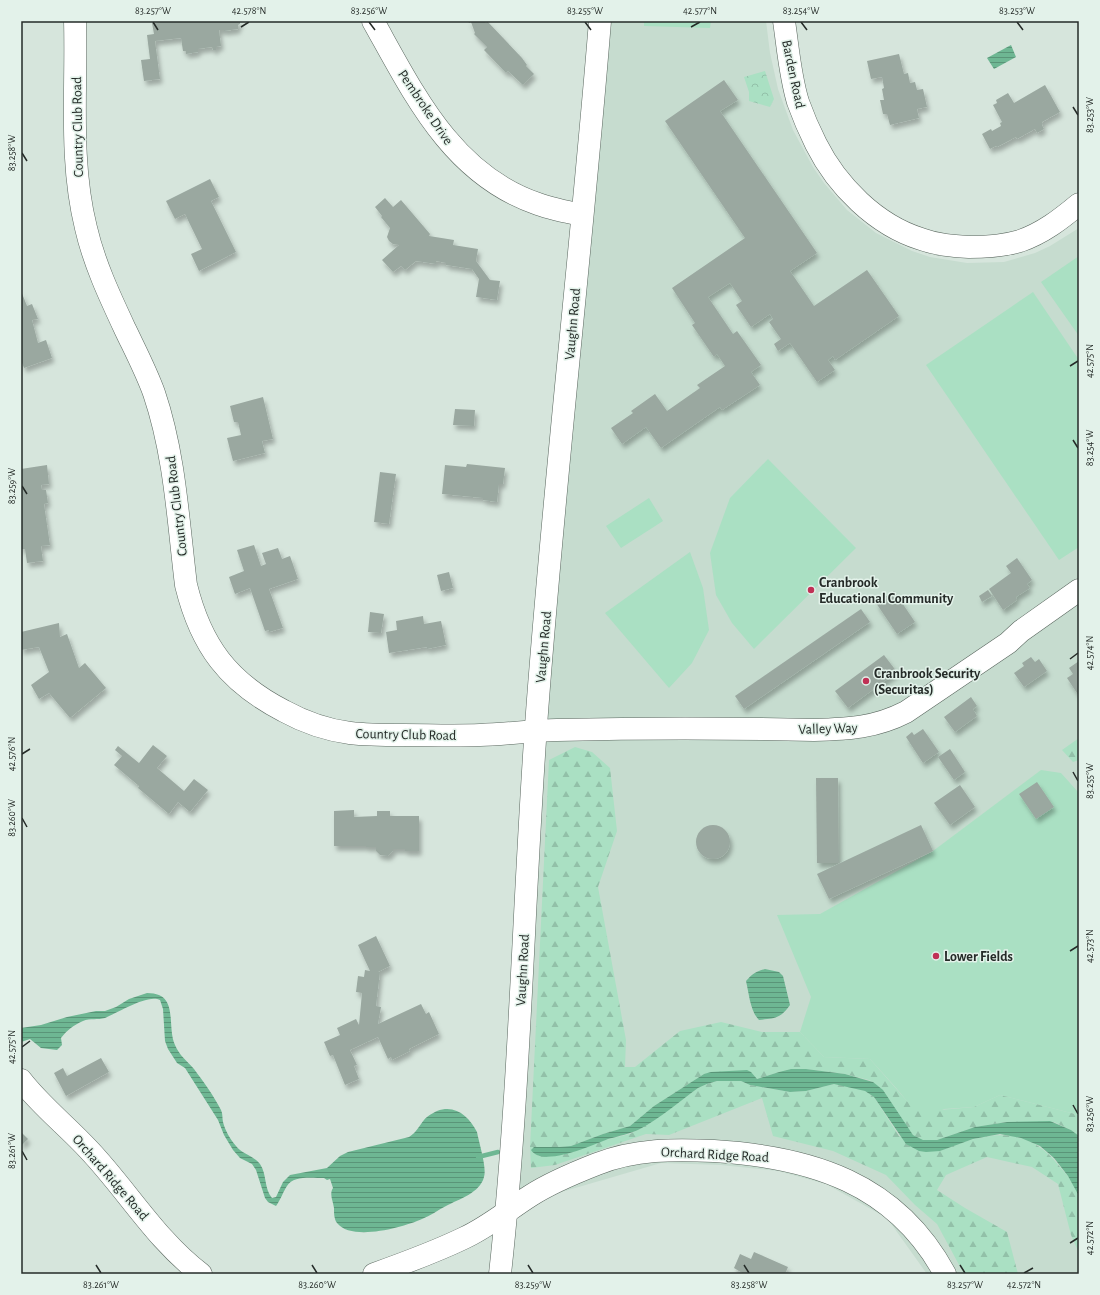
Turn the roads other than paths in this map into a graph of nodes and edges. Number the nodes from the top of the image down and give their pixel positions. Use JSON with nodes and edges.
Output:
{"nodes":[{"id":1,"x":75,"y":21,"type":"edge"},
{"id":2,"x":373,"y":21,"type":"edge"},
{"id":3,"x":600,"y":21,"type":"edge"},
{"id":4,"x":784,"y":21,"type":"edge"},
{"id":5,"x":1079,"y":204,"type":"edge"},
{"id":6,"x":582,"y":215,"type":"junction"},
{"id":7,"x":1079,"y":590,"type":"edge"},
{"id":8,"x":536,"y":731,"type":"junction"},
{"id":9,"x":21,"y":1080,"type":"edge"},
{"id":10,"x":507,"y":1213,"type":"junction"},
{"id":11,"x":201,"y":1274,"type":"edge"},
{"id":12,"x":374,"y":1274,"type":"edge"},
{"id":13,"x":500,"y":1274,"type":"edge"},
{"id":14,"x":945,"y":1274,"type":"edge"}],
"edges":[{"from":1,"to":8,"type":"street","name":"Country Club Road"},
{"from":2,"to":6,"type":"street","name":"Pembroke Drive"},
{"from":3,"to":6,"type":"street","name":"Vaughn Road"},
{"from":4,"to":5,"type":"street","name":"Barden Road"},
{"from":6,"to":8,"type":"street","name":"Vaughn Road"},
{"from":7,"to":8,"type":"street","name":"Valley Way"},
{"from":8,"to":10,"type":"street","name":"Vaughn Road"},
{"from":9,"to":11,"type":"street","name":"Orchard Ridge Road"},
{"from":10,"to":12,"type":"street","name":"Orchard Ridge Road"},
{"from":10,"to":13,"type":"street","name":"Vaughn Road"},
{"from":10,"to":14,"type":"street","name":"Orchard Ridge Road"}]}
